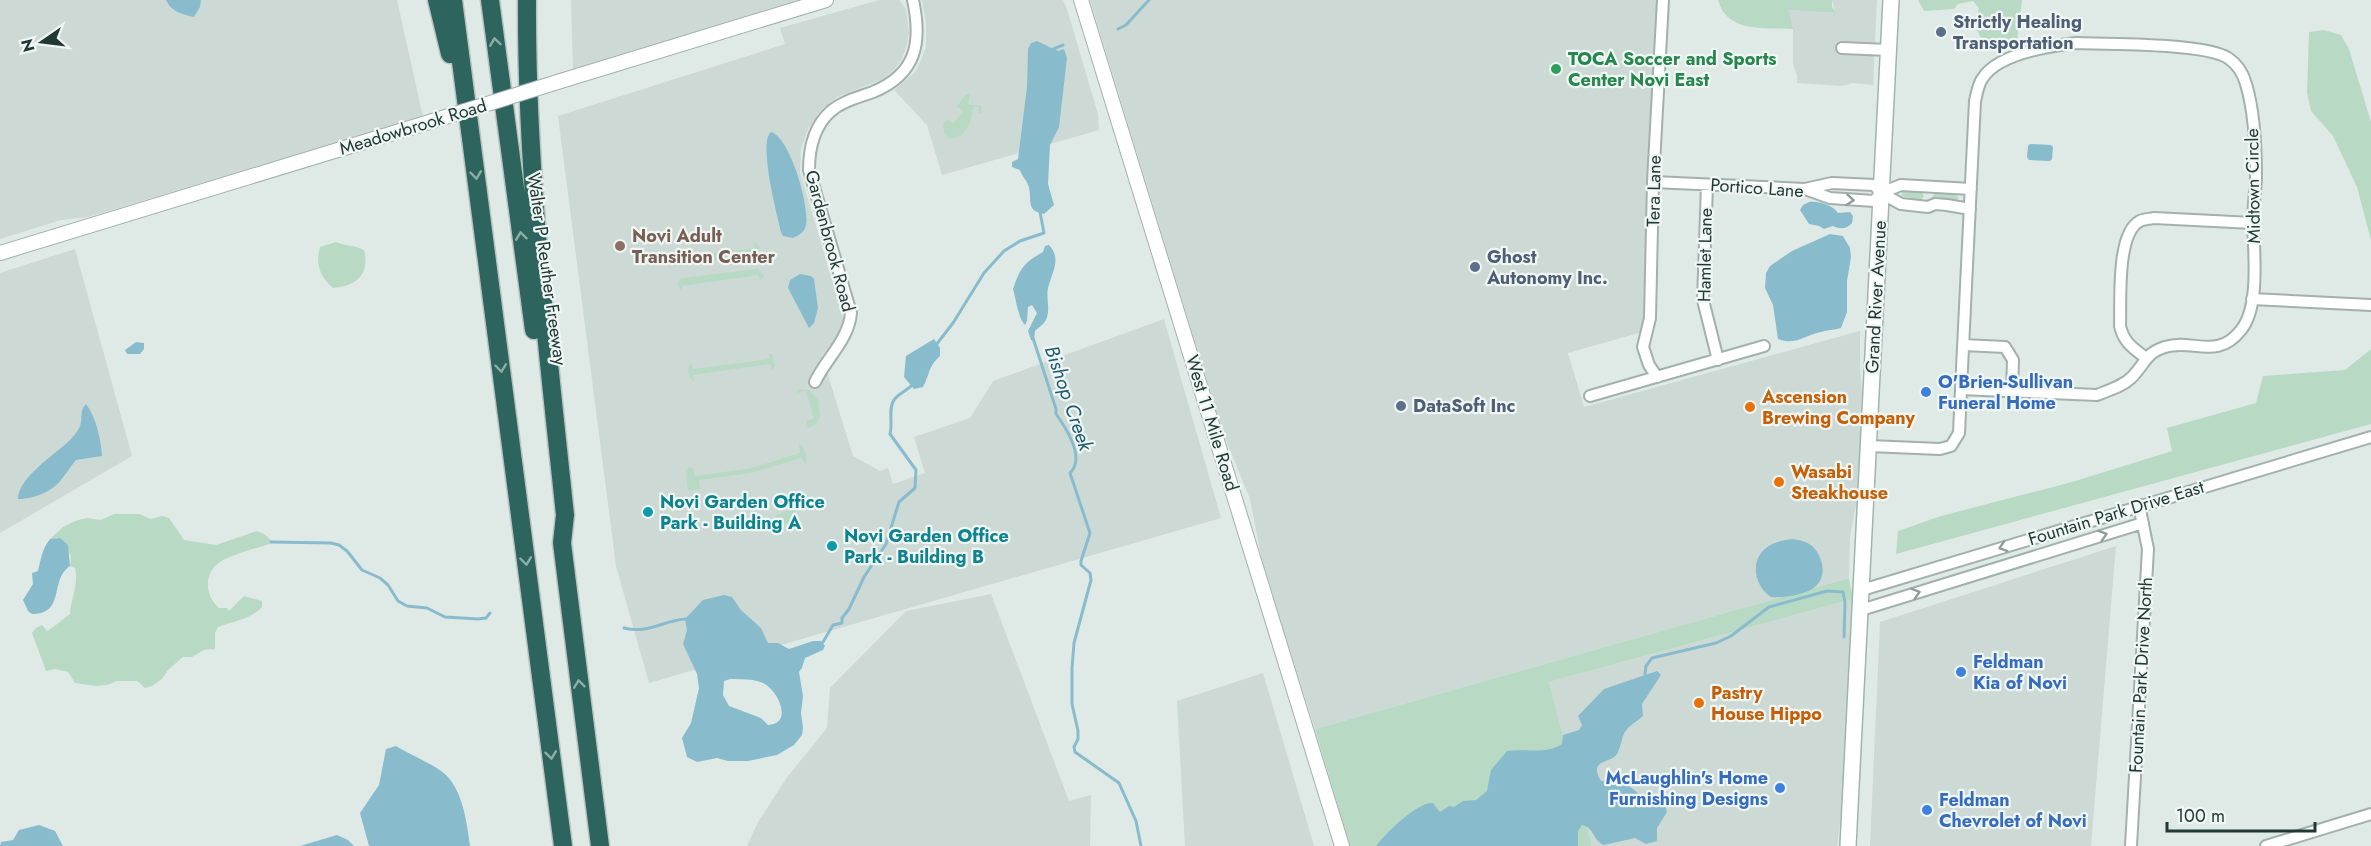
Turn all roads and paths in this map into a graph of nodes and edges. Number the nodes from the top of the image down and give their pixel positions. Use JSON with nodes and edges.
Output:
{"nodes":[{"id":1,"x":437,"y":0,"type":"edge"},
{"id":2,"x":453,"y":0,"type":"edge"},
{"id":3,"x":490,"y":0,"type":"edge"},
{"id":4,"x":526,"y":0,"type":"edge"},
{"id":5,"x":826,"y":0,"type":"edge"},
{"id":6,"x":913,"y":0,"type":"edge"},
{"id":7,"x":1081,"y":0,"type":"edge"},
{"id":8,"x":1663,"y":0,"type":"edge"},
{"id":9,"x":1891,"y":0,"type":"edge"},
{"id":10,"x":1842,"y":48,"type":"dead end"},
{"id":11,"x":1888,"y":51,"type":"junction"},
{"id":12,"x":468,"y":117,"type":"junction"},
{"id":13,"x":1653,"y":183,"type":"junction"},
{"id":14,"x":1707,"y":185,"type":"junction"},
{"id":15,"x":1929,"y":187,"type":"junction"},
{"id":16,"x":1805,"y":189,"type":"junction"},
{"id":17,"x":1877,"y":189,"type":"junction"},
{"id":18,"x":1971,"y":189,"type":"junction"},
{"id":19,"x":1928,"y":207,"type":"junction"},
{"id":20,"x":1966,"y":209,"type":"junction"},
{"id":21,"x":2253,"y":224,"type":"junction"},
{"id":22,"x":0,"y":253,"type":"edge"},
{"id":23,"x":2252,"y":299,"type":"junction"},
{"id":24,"x":2371,"y":304,"type":"edge"},
{"id":25,"x":1963,"y":345,"type":"junction"},
{"id":26,"x":1764,"y":346,"type":"dead end"},
{"id":27,"x":2146,"y":358,"type":"junction"},
{"id":28,"x":1718,"y":360,"type":"junction"},
{"id":29,"x":1657,"y":377,"type":"junction"},
{"id":30,"x":815,"y":382,"type":"dead end"},
{"id":31,"x":1961,"y":389,"type":"junction"},
{"id":32,"x":2012,"y":391,"type":"junction"},
{"id":33,"x":1590,"y":396,"type":"dead end"},
{"id":34,"x":2371,"y":437,"type":"edge"},
{"id":35,"x":1869,"y":446,"type":"junction"},
{"id":36,"x":2139,"y":505,"type":"junction"},
{"id":37,"x":2143,"y":523,"type":"junction"},
{"id":38,"x":562,"y":543,"type":"junction"},
{"id":39,"x":1862,"y":590,"type":"junction"},
{"id":40,"x":1861,"y":610,"type":"junction"},
{"id":41,"x":2371,"y":814,"type":"edge"},
{"id":42,"x":563,"y":846,"type":"edge"},
{"id":43,"x":600,"y":846,"type":"edge"},
{"id":44,"x":1342,"y":846,"type":"edge"},
{"id":45,"x":1848,"y":846,"type":"edge"},
{"id":46,"x":2131,"y":846,"type":"edge"},
{"id":47,"x":2266,"y":846,"type":"edge"}],
"edges":[{"from":1,"to":12,"type":"highway"},
{"from":2,"to":12,"type":"highway"},
{"from":38,"to":3,"type":"highway","name":"Walter P Reuther Freeway","one_way":true},
{"from":4,"to":38,"type":"highway"},
{"from":5,"to":22,"type":"street","name":"Meadowbrook Road","bridge":true},
{"from":6,"to":30,"type":"street","name":"Gardenbrook Road"},
{"from":7,"to":44,"type":"street","name":"West 11 Mile Road"},
{"from":8,"to":13,"type":"street","name":"Tera Lane"},
{"from":9,"to":11,"type":"main road","name":"Grand River Avenue"},
{"from":10,"to":11,"type":"street"},
{"from":11,"to":17,"type":"main road","name":"Grand River Avenue"},
{"from":12,"to":42,"type":"highway","one_way":true},
{"from":13,"to":14,"type":"street","name":"Portico Lane"},
{"from":13,"to":29,"type":"street","name":"Tera Lane"},
{"from":14,"to":16,"type":"street","name":"Portico Lane"},
{"from":14,"to":28,"type":"street","name":"Hamlet Lane"},
{"from":15,"to":17,"type":"street","name":"Portico Lane"},
{"from":15,"to":18,"type":"street","name":"Portico Lane"},
{"from":15,"to":19,"type":"street"},
{"from":16,"to":17,"type":"street"},
{"from":16,"to":17,"type":"street","name":"Portico Lane","one_way":true},
{"from":17,"to":19,"type":"street"},
{"from":17,"to":35,"type":"main road","name":"Grand River Avenue"},
{"from":18,"to":20,"type":"street","name":"Midtown Circle"},
{"from":18,"to":21,"type":"street","name":"Midtown Circle"},
{"from":19,"to":20,"type":"street"},
{"from":20,"to":25,"type":"street","name":"Midtown Circle"},
{"from":21,"to":23,"type":"street","name":"Midtown Circle"},
{"from":21,"to":27,"type":"street"},
{"from":23,"to":24,"type":"street"},
{"from":23,"to":27,"type":"street","name":"Midtown Circle"},
{"from":25,"to":31,"type":"street","name":"Midtown Circle"},
{"from":25,"to":32,"type":"street"},
{"from":26,"to":28,"type":"street"},
{"from":27,"to":32,"type":"street","name":"Midtown Circle"},
{"from":28,"to":29,"type":"street"},
{"from":29,"to":33,"type":"street"},
{"from":31,"to":32,"type":"street","name":"Midtown Circle"},
{"from":31,"to":35,"type":"street","name":"Midtown Circle"},
{"from":34,"to":36,"type":"street","name":"Fountain Park Drive East"},
{"from":35,"to":39,"type":"main road","name":"Grand River Avenue"},
{"from":36,"to":37,"type":"street","name":"Fountain Park Drive North"},
{"from":36,"to":39,"type":"street","name":"Fountain Park Drive East","one_way":true},
{"from":40,"to":37,"type":"street","name":"Fountain Park Drive East","one_way":true},
{"from":37,"to":46,"type":"street","name":"Fountain Park Drive North"},
{"from":43,"to":38,"type":"highway","one_way":true},
{"from":39,"to":40,"type":"main road","name":"Grand River Avenue"},
{"from":40,"to":45,"type":"main road","name":"Grand River Avenue"},
{"from":41,"to":47,"type":"street"}]}
